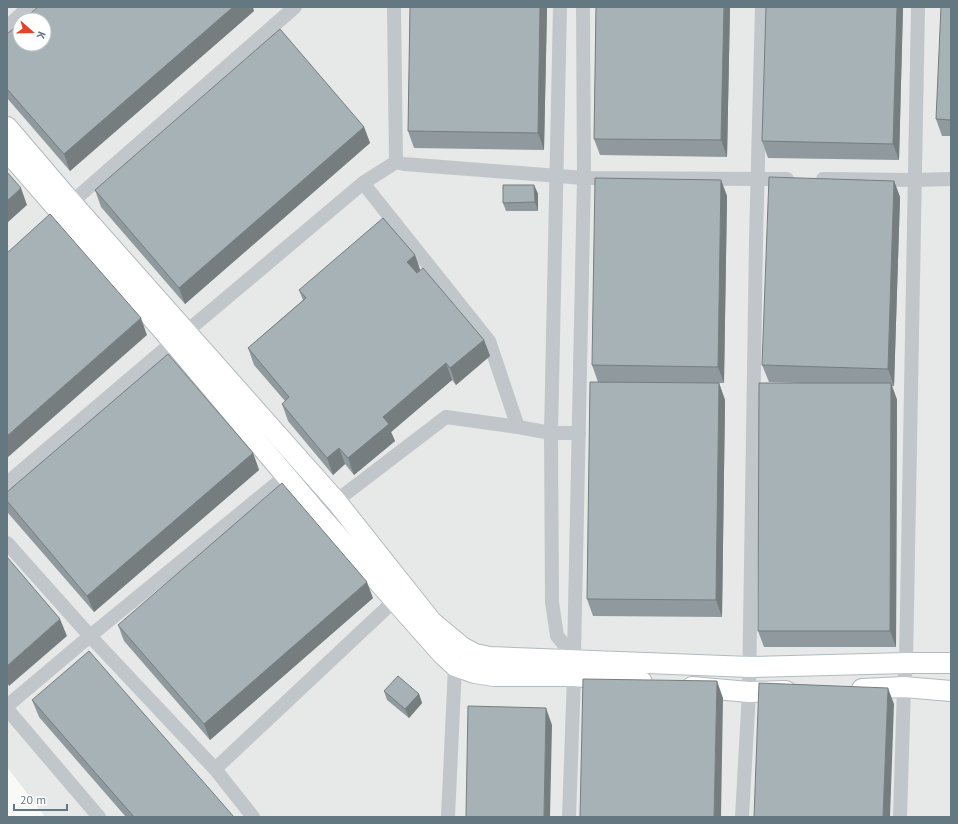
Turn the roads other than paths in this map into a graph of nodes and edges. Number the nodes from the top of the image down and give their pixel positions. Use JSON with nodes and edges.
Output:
{"nodes":[{"id":1,"x":29,"y":7,"type":"edge"},
{"id":2,"x":295,"y":7,"type":"edge"},
{"id":3,"x":560,"y":7,"type":"edge"},
{"id":4,"x":583,"y":7,"type":"edge"},
{"id":5,"x":762,"y":7,"type":"edge"},
{"id":6,"x":918,"y":7,"type":"edge"},
{"id":7,"x":391,"y":8,"type":"edge"},
{"id":8,"x":280,"y":12,"type":"edge"},
{"id":9,"x":7,"y":27,"type":"edge"},
{"id":10,"x":7,"y":128,"type":"edge"},
{"id":11,"x":7,"y":151,"type":"edge"},
{"id":12,"x":396,"y":162,"type":"junction"},
{"id":13,"x":557,"y":176,"type":"junction"},
{"id":14,"x":584,"y":178,"type":"junction"},
{"id":15,"x":758,"y":178,"type":"junction"},
{"id":16,"x":951,"y":178,"type":"edge"},
{"id":17,"x":797,"y":179,"type":"edge"},
{"id":18,"x":813,"y":179,"type":"edge"},
{"id":19,"x":915,"y":180,"type":"junction"},
{"id":20,"x":363,"y":183,"type":"junction"},
{"id":21,"x":60,"y":212,"type":"junction"},
{"id":22,"x":180,"y":337,"type":"junction"},
{"id":23,"x":518,"y":427,"type":"junction"},
{"id":24,"x":552,"y":433,"type":"junction"},
{"id":25,"x":579,"y":433,"type":"junction"},
{"id":26,"x":287,"y":475,"type":"junction"},
{"id":27,"x":7,"y":484,"type":"edge"},
{"id":28,"x":336,"y":502,"type":"junction"},
{"id":29,"x":7,"y":543,"type":"edge"},
{"id":30,"x":395,"y":600,"type":"junction"},
{"id":31,"x":90,"y":636,"type":"junction"},
{"id":32,"x":906,"y":663,"type":"junction"},
{"id":33,"x":951,"y":663,"type":"edge"},
{"id":34,"x":574,"y":664,"type":"junction"},
{"id":35,"x":455,"y":666,"type":"junction"},
{"id":36,"x":750,"y":667,"type":"junction"},
{"id":37,"x":904,"y":687,"type":"junction"},
{"id":38,"x":842,"y":689,"type":"edge"},
{"id":39,"x":803,"y":690,"type":"edge"},
{"id":40,"x":951,"y":691,"type":"edge"},
{"id":41,"x":749,"y":692,"type":"junction"},
{"id":42,"x":7,"y":706,"type":"edge"},
{"id":43,"x":7,"y":709,"type":"edge"},
{"id":44,"x":216,"y":769,"type":"junction"},
{"id":45,"x":99,"y":817,"type":"edge"},
{"id":46,"x":253,"y":817,"type":"edge"},
{"id":47,"x":448,"y":817,"type":"edge"},
{"id":48,"x":569,"y":817,"type":"edge"},
{"id":49,"x":742,"y":817,"type":"edge"},
{"id":50,"x":900,"y":817,"type":"edge"}],
"edges":[{"from":1,"to":9,"type":"street"},
{"from":2,"to":8,"type":"street"},
{"from":3,"to":13,"type":"street"},
{"from":4,"to":14,"type":"street"},
{"from":5,"to":15,"type":"street"},
{"from":6,"to":19,"type":"street"},
{"from":7,"to":12,"type":"street"},
{"from":8,"to":21,"type":"street"},
{"from":10,"to":21,"type":"street"},
{"from":11,"to":21,"type":"street"},
{"from":12,"to":13,"type":"street"},
{"from":12,"to":20,"type":"street"},
{"from":13,"to":14,"type":"street"},
{"from":13,"to":24,"type":"street"},
{"from":14,"to":15,"type":"street"},
{"from":14,"to":25,"type":"street"},
{"from":15,"to":17,"type":"street"},
{"from":15,"to":36,"type":"street"},
{"from":16,"to":19,"type":"street"},
{"from":18,"to":19,"type":"street"},
{"from":19,"to":32,"type":"street"},
{"from":20,"to":22,"type":"street"},
{"from":20,"to":23,"type":"street"},
{"from":21,"to":22,"type":"street"},
{"from":22,"to":26,"type":"street"},
{"from":22,"to":27,"type":"street"},
{"from":22,"to":28,"type":"street"},
{"from":23,"to":24,"type":"street"},
{"from":23,"to":28,"type":"street"},
{"from":24,"to":25,"type":"street"},
{"from":24,"to":34,"type":"street"},
{"from":25,"to":34,"type":"street"},
{"from":26,"to":30,"type":"street"},
{"from":26,"to":31,"type":"street"},
{"from":28,"to":34,"type":"street"},
{"from":29,"to":31,"type":"street"},
{"from":30,"to":35,"type":"street"},
{"from":30,"to":44,"type":"street"},
{"from":31,"to":42,"type":"street"},
{"from":31,"to":44,"type":"street"},
{"from":32,"to":33,"type":"street"},
{"from":32,"to":36,"type":"street"},
{"from":32,"to":37,"type":"street"},
{"from":34,"to":35,"type":"street"},
{"from":34,"to":36,"type":"street"},
{"from":34,"to":41,"type":"street"},
{"from":34,"to":48,"type":"street"},
{"from":35,"to":47,"type":"street"},
{"from":36,"to":41,"type":"street"},
{"from":37,"to":38,"type":"street"},
{"from":37,"to":40,"type":"street"},
{"from":37,"to":50,"type":"street"},
{"from":39,"to":41,"type":"street"},
{"from":41,"to":49,"type":"street"},
{"from":43,"to":45,"type":"street"},
{"from":44,"to":46,"type":"street"}]}
